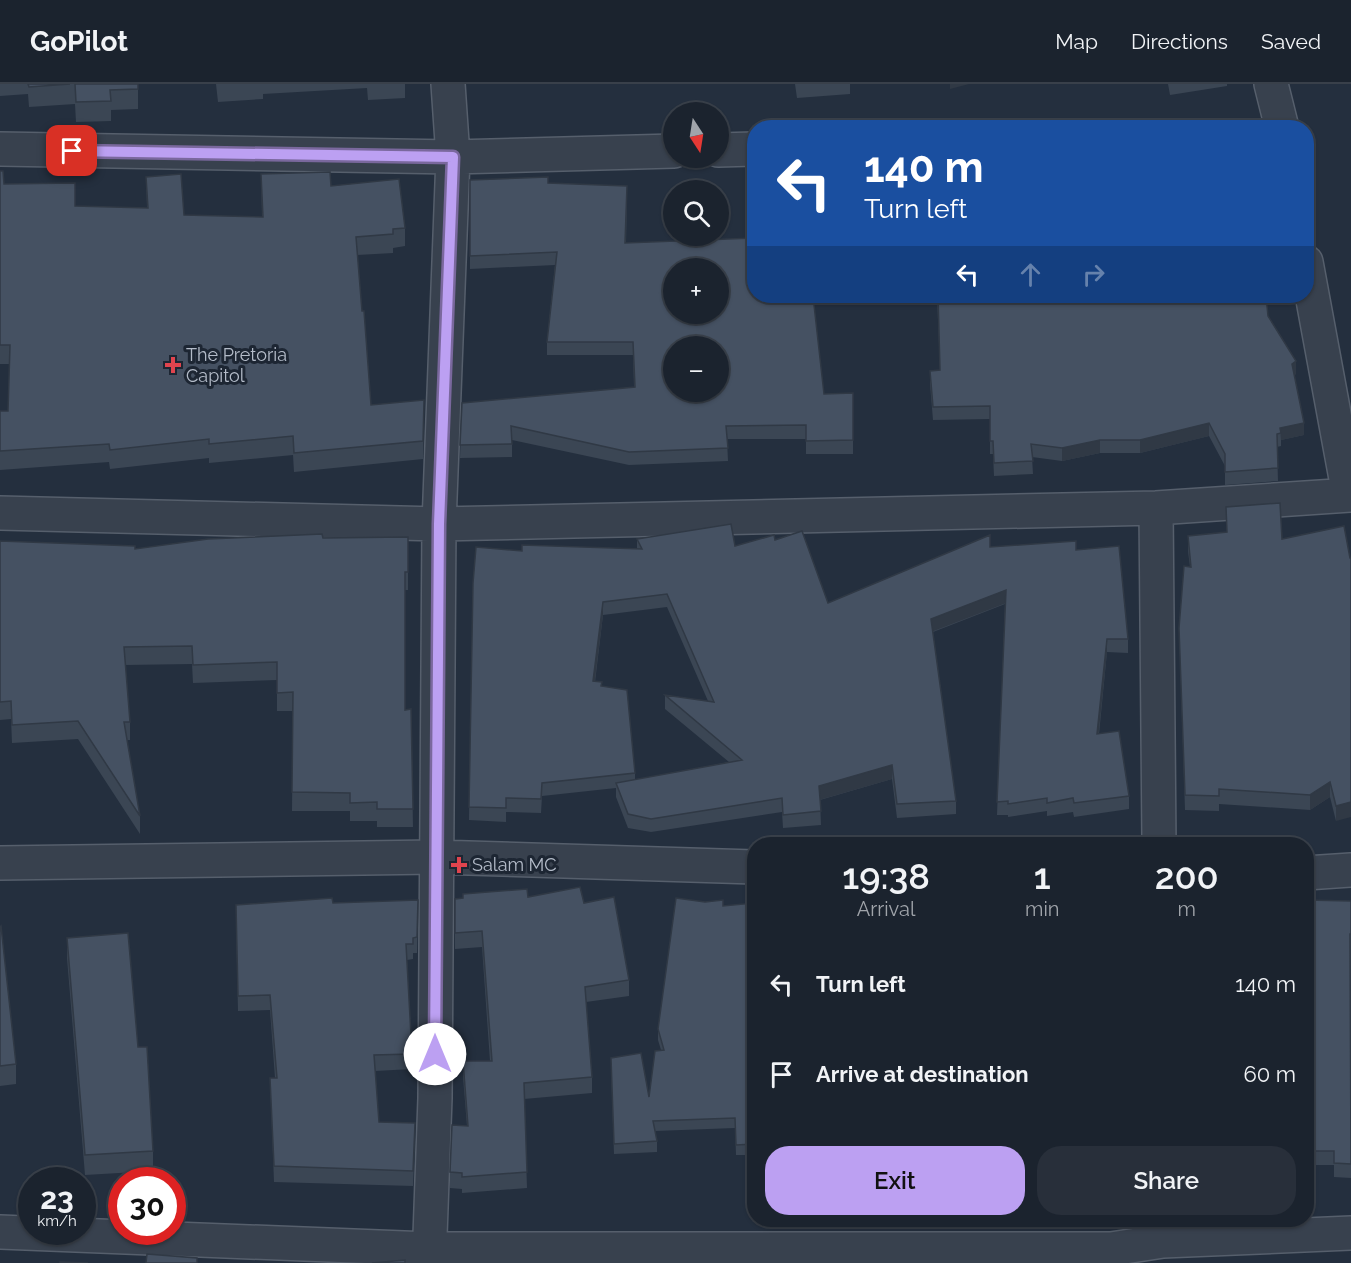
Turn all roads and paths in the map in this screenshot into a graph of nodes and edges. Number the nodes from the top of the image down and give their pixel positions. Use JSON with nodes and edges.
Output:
{"nodes":[{"id":1,"x":448,"y":84,"type":"edge"},
{"id":2,"x":1271,"y":84,"type":"edge"},
{"id":3,"x":1280,"y":120,"type":"edge"},
{"id":4,"x":0,"y":149,"type":"edge"},
{"id":5,"x":747,"y":149,"type":"edge"},
{"id":6,"x":729,"y":150,"type":"edge"},
{"id":7,"x":663,"y":151,"type":"edge"},
{"id":8,"x":453,"y":157,"type":"junction"},
{"id":9,"x":1314,"y":303,"type":"edge"},
{"id":10,"x":1350,"y":495,"type":"edge"},
{"id":11,"x":1156,"y":508,"type":"junction"},
{"id":12,"x":0,"y":513,"type":"edge"},
{"id":13,"x":439,"y":524,"type":"junction"},
{"id":14,"x":1159,"y":837,"type":"edge"},
{"id":15,"x":436,"y":857,"type":"junction"},
{"id":16,"x":0,"y":863,"type":"edge"},
{"id":17,"x":747,"y":867,"type":"edge"},
{"id":18,"x":1351,"y":870,"type":"edge"},
{"id":19,"x":1314,"y":872,"type":"edge"},
{"id":20,"x":0,"y":1232,"type":"edge"},
{"id":21,"x":1351,"y":1233,"type":"edge"},
{"id":22,"x":1164,"y":1241,"type":"edge"},
{"id":23,"x":429,"y":1256,"type":"edge"}],
"edges":[{"from":1,"to":8,"type":"street"},
{"from":2,"to":3,"type":"street"},
{"from":4,"to":8,"type":"street"},
{"from":5,"to":6,"type":"street"},
{"from":7,"to":8,"type":"street"},
{"from":8,"to":13,"type":"street"},
{"from":9,"to":10,"type":"street"},
{"from":10,"to":11,"type":"street"},
{"from":11,"to":13,"type":"street"},
{"from":11,"to":14,"type":"street"},
{"from":12,"to":13,"type":"street"},
{"from":13,"to":15,"type":"street"},
{"from":15,"to":16,"type":"street"},
{"from":15,"to":17,"type":"street"},
{"from":15,"to":23,"type":"street"},
{"from":18,"to":19,"type":"street"},
{"from":20,"to":23,"type":"street"},
{"from":21,"to":22,"type":"street"},
{"from":22,"to":23,"type":"street"}]}
